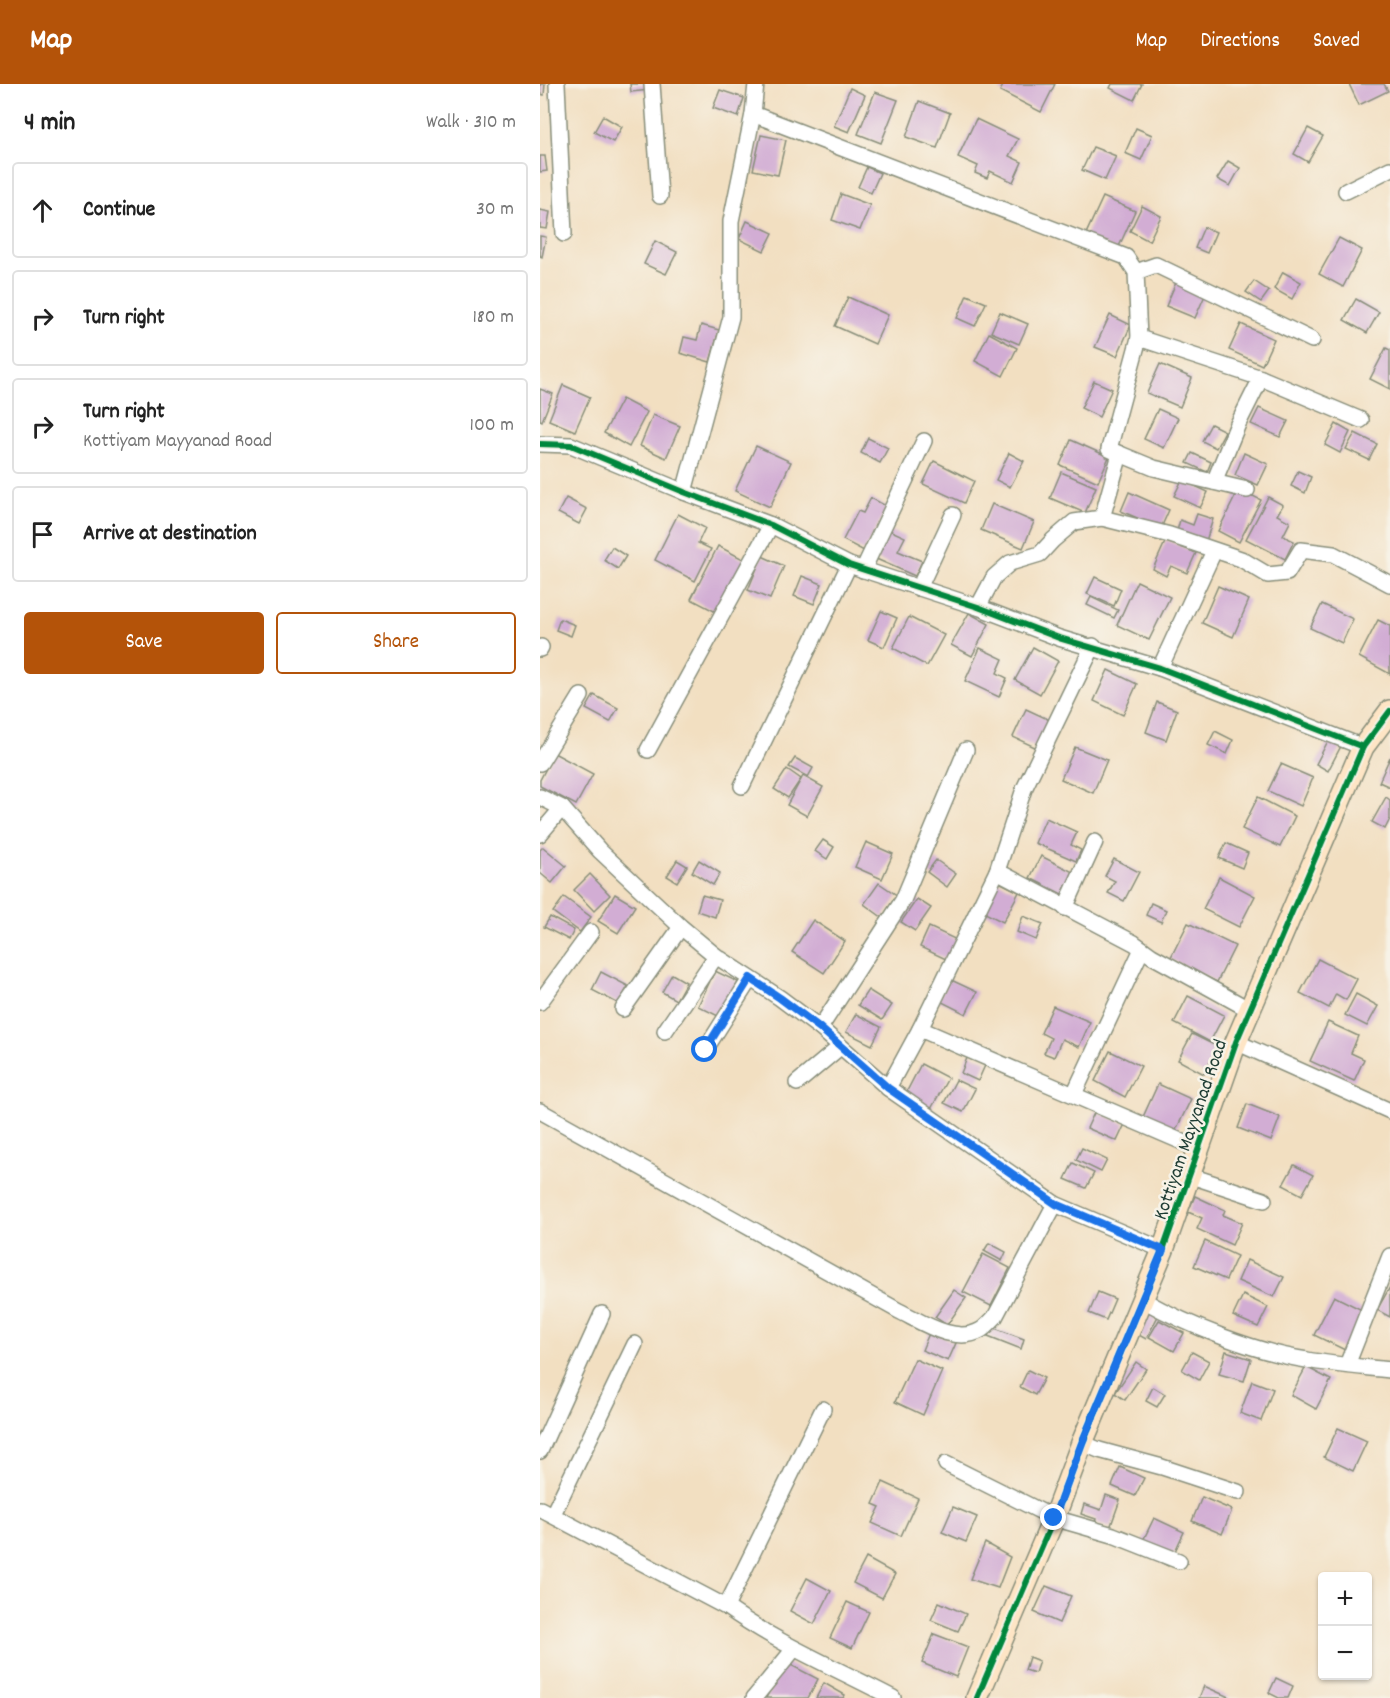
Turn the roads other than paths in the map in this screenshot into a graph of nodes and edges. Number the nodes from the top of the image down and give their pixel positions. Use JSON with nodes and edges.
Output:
{"nodes":[{"id":1,"x":557,"y":84,"type":"edge"},
{"id":2,"x":652,"y":84,"type":"edge"},
{"id":3,"x":756,"y":84,"type":"edge"},
{"id":4,"x":753,"y":114,"type":"junction"},
{"id":5,"x":1390,"y":169,"type":"edge"},
{"id":6,"x":1346,"y":191,"type":"dead end"},
{"id":7,"x":660,"y":196,"type":"dead end"},
{"id":8,"x":564,"y":234,"type":"dead end"},
{"id":9,"x":1136,"y":272,"type":"junction"},
{"id":10,"x":1139,"y":338,"type":"junction"},
{"id":11,"x":1312,"y":340,"type":"dead end"},
{"id":12,"x":1261,"y":378,"type":"junction"},
{"id":13,"x":1361,"y":420,"type":"dead end"},
{"id":14,"x":924,"y":441,"type":"dead end"},
{"id":15,"x":540,"y":444,"type":"edge"},
{"id":16,"x":1120,"y":454,"type":"junction"},
{"id":17,"x":1214,"y":482,"type":"junction"},
{"id":18,"x":1247,"y":490,"type":"dead end"},
{"id":19,"x":684,"y":492,"type":"junction"},
{"id":20,"x":953,"y":515,"type":"dead end"},
{"id":21,"x":1102,"y":518,"type":"junction"},
{"id":22,"x":771,"y":525,"type":"junction"},
{"id":23,"x":1214,"y":551,"type":"junction"},
{"id":24,"x":856,"y":568,"type":"junction"},
{"id":25,"x":1390,"y":584,"type":"edge"},
{"id":26,"x":919,"y":588,"type":"junction"},
{"id":27,"x":978,"y":608,"type":"junction"},
{"id":28,"x":1093,"y":646,"type":"junction"},
{"id":29,"x":1160,"y":668,"type":"junction"},
{"id":30,"x":581,"y":696,"type":"dead end"},
{"id":31,"x":1390,"y":711,"type":"edge"},
{"id":32,"x":1363,"y":747,"type":"junction"},
{"id":33,"x":648,"y":750,"type":"dead end"},
{"id":34,"x":966,"y":750,"type":"dead end"},
{"id":35,"x":540,"y":763,"type":"edge"},
{"id":36,"x":742,"y":786,"type":"dead end"},
{"id":37,"x":540,"y":797,"type":"edge"},
{"id":38,"x":562,"y":808,"type":"junction"},
{"id":39,"x":540,"y":834,"type":"edge"},
{"id":40,"x":1095,"y":842,"type":"dead end"},
{"id":41,"x":997,"y":871,"type":"junction"},
{"id":42,"x":1065,"y":908,"type":"junction"},
{"id":43,"x":681,"y":927,"type":"junction"},
{"id":44,"x":591,"y":932,"type":"dead end"},
{"id":45,"x":1142,"y":949,"type":"junction"},
{"id":46,"x":716,"y":956,"type":"junction"},
{"id":47,"x":750,"y":978,"type":"junction"},
{"id":48,"x":540,"y":1002,"type":"edge"},
{"id":49,"x":623,"y":1009,"type":"dead end"},
{"id":50,"x":1250,"y":1010,"type":"junction"},
{"id":51,"x":820,"y":1028,"type":"junction"},
{"id":52,"x":921,"y":1029,"type":"junction"},
{"id":53,"x":665,"y":1031,"type":"dead end"},
{"id":54,"x":1236,"y":1042,"type":"junction"},
{"id":55,"x":840,"y":1047,"type":"junction"},
{"id":56,"x":705,"y":1050,"type":"dead end"},
{"id":57,"x":797,"y":1083,"type":"dead end"},
{"id":58,"x":888,"y":1088,"type":"junction"},
{"id":59,"x":1074,"y":1094,"type":"junction"},
{"id":60,"x":540,"y":1111,"type":"edge"},
{"id":61,"x":1390,"y":1111,"type":"edge"},
{"id":62,"x":1199,"y":1149,"type":"junction"},
{"id":63,"x":1191,"y":1176,"type":"junction"},
{"id":64,"x":1264,"y":1200,"type":"dead end"},
{"id":65,"x":1056,"y":1204,"type":"junction"},
{"id":66,"x":1163,"y":1250,"type":"junction"},
{"id":67,"x":1390,"y":1256,"type":"edge"},
{"id":68,"x":1143,"y":1300,"type":"junction"},
{"id":69,"x":602,"y":1314,"type":"dead end"},
{"id":70,"x":635,"y":1344,"type":"dead end"},
{"id":71,"x":1347,"y":1365,"type":"junction"},
{"id":72,"x":1390,"y":1370,"type":"edge"},
{"id":73,"x":823,"y":1409,"type":"dead end"},
{"id":74,"x":1082,"y":1443,"type":"junction"},
{"id":75,"x":540,"y":1451,"type":"edge"},
{"id":76,"x":946,"y":1464,"type":"dead end"},
{"id":77,"x":1238,"y":1492,"type":"dead end"},
{"id":78,"x":547,"y":1511,"type":"edge"},
{"id":79,"x":1054,"y":1518,"type":"junction"},
{"id":80,"x":1179,"y":1561,"type":"dead end"},
{"id":81,"x":726,"y":1607,"type":"junction"},
{"id":82,"x":794,"y":1649,"type":"junction"},
{"id":83,"x":754,"y":1698,"type":"edge"},
{"id":84,"x":893,"y":1698,"type":"edge"},
{"id":85,"x":977,"y":1698,"type":"edge"}],
"edges":[{"from":1,"to":8,"type":"street"},
{"from":2,"to":7,"type":"street"},
{"from":3,"to":4,"type":"street"},
{"from":4,"to":9,"type":"street"},
{"from":4,"to":19,"type":"street"},
{"from":5,"to":6,"type":"street"},
{"from":9,"to":10,"type":"street"},
{"from":9,"to":11,"type":"street"},
{"from":10,"to":12,"type":"street"},
{"from":10,"to":16,"type":"street"},
{"from":12,"to":13,"type":"street"},
{"from":12,"to":17,"type":"street"},
{"from":14,"to":24,"type":"street"},
{"from":15,"to":19,"type":"street"},
{"from":16,"to":17,"type":"street"},
{"from":16,"to":21,"type":"street"},
{"from":17,"to":18,"type":"street"},
{"from":19,"to":22,"type":"street"},
{"from":20,"to":26,"type":"street"},
{"from":21,"to":23,"type":"street"},
{"from":21,"to":27,"type":"street"},
{"from":22,"to":24,"type":"street"},
{"from":22,"to":33,"type":"street"},
{"from":23,"to":25,"type":"street"},
{"from":23,"to":29,"type":"street"},
{"from":24,"to":26,"type":"street"},
{"from":24,"to":36,"type":"street"},
{"from":26,"to":27,"type":"street"},
{"from":27,"to":28,"type":"street"},
{"from":28,"to":29,"type":"street"},
{"from":28,"to":41,"type":"street"},
{"from":29,"to":32,"type":"street"},
{"from":30,"to":35,"type":"street"},
{"from":31,"to":32,"type":"street","name":"Kottiyam Mayyanad Road"},
{"from":32,"to":50,"type":"street","name":"Kottiyam Mayyanad Road"},
{"from":34,"to":51,"type":"street"},
{"from":37,"to":38,"type":"street"},
{"from":38,"to":39,"type":"street"},
{"from":38,"to":43,"type":"street"},
{"from":40,"to":42,"type":"street"},
{"from":41,"to":42,"type":"street"},
{"from":41,"to":52,"type":"street"},
{"from":42,"to":45,"type":"street"},
{"from":43,"to":46,"type":"street"},
{"from":43,"to":49,"type":"street"},
{"from":44,"to":48,"type":"street"},
{"from":45,"to":50,"type":"street"},
{"from":45,"to":59,"type":"street"},
{"from":46,"to":47,"type":"street"},
{"from":46,"to":53,"type":"street"},
{"from":47,"to":51,"type":"street"},
{"from":47,"to":56,"type":"street"},
{"from":50,"to":54,"type":"street","name":"Kottiyam Mayyanad Road"},
{"from":51,"to":55,"type":"street"},
{"from":52,"to":58,"type":"street"},
{"from":52,"to":59,"type":"street"},
{"from":54,"to":61,"type":"street"},
{"from":54,"to":62,"type":"street","name":"Kottiyam Mayyanad Road"},
{"from":55,"to":57,"type":"street"},
{"from":55,"to":58,"type":"street"},
{"from":58,"to":65,"type":"street"},
{"from":59,"to":62,"type":"street"},
{"from":60,"to":65,"type":"street"},
{"from":62,"to":63,"type":"street","name":"Kottiyam Mayyanad Road"},
{"from":63,"to":64,"type":"street"},
{"from":63,"to":66,"type":"street","name":"Kottiyam Mayyanad Road"},
{"from":65,"to":66,"type":"street"},
{"from":66,"to":68,"type":"street","name":"Kottiyam Mayyanad Road"},
{"from":67,"to":71,"type":"street"},
{"from":68,"to":71,"type":"street"},
{"from":68,"to":74,"type":"street","name":"Kottiyam Mayyanad Road"},
{"from":69,"to":75,"type":"street"},
{"from":70,"to":78,"type":"street"},
{"from":71,"to":72,"type":"street"},
{"from":73,"to":81,"type":"street"},
{"from":74,"to":77,"type":"street"},
{"from":74,"to":79,"type":"street","name":"Kottiyam Mayyanad Road"},
{"from":76,"to":79,"type":"street"},
{"from":78,"to":81,"type":"street"},
{"from":79,"to":80,"type":"street"},
{"from":79,"to":85,"type":"street","name":"Kottiyam Mayyanad Road"},
{"from":81,"to":82,"type":"street"},
{"from":82,"to":83,"type":"street"},
{"from":82,"to":84,"type":"street"}]}
